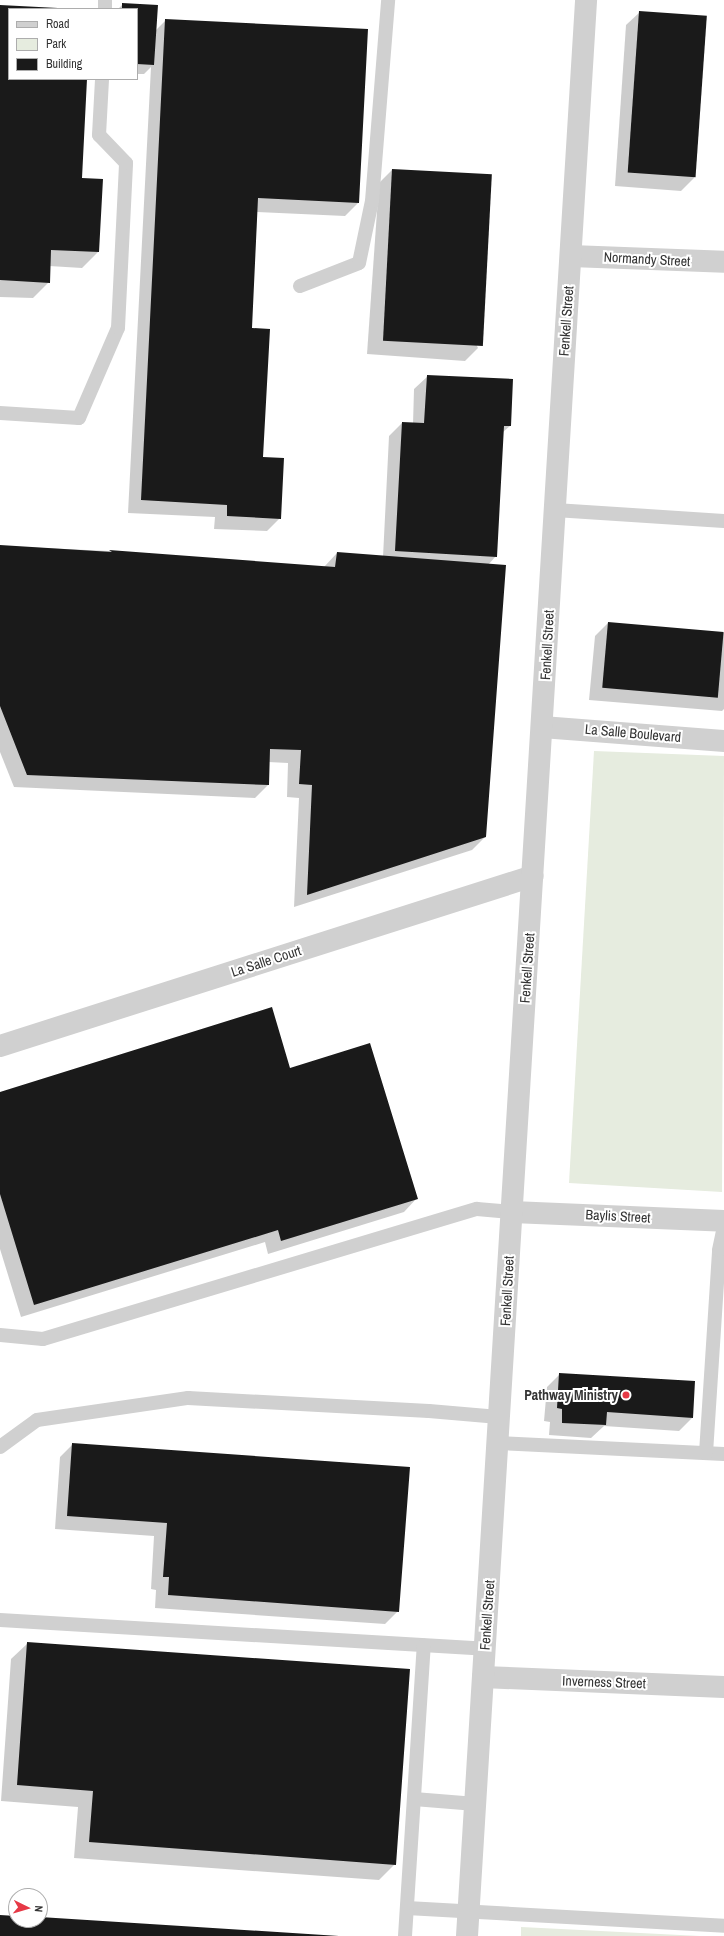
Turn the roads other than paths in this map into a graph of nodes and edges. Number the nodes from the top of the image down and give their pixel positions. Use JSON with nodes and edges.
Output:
{"nodes":[{"id":1,"x":388,"y":0,"type":"edge"},
{"id":2,"x":586,"y":0,"type":"edge"},
{"id":3,"x":102,"y":80,"type":"edge"},
{"id":4,"x":571,"y":256,"type":"junction"},
{"id":5,"x":724,"y":262,"type":"edge"},
{"id":6,"x":300,"y":286,"type":"dead end"},
{"id":7,"x":0,"y":413,"type":"edge"},
{"id":8,"x":555,"y":510,"type":"junction"},
{"id":9,"x":724,"y":521,"type":"edge"},
{"id":10,"x":542,"y":727,"type":"junction"},
{"id":11,"x":724,"y":741,"type":"edge"},
{"id":12,"x":533,"y":876,"type":"junction"},
{"id":13,"x":0,"y":1046,"type":"edge"},
{"id":14,"x":512,"y":1212,"type":"junction"},
{"id":15,"x":724,"y":1221,"type":"edge"},
{"id":16,"x":724,"y":1226,"type":"edge"},
{"id":17,"x":0,"y":1335,"type":"edge"},
{"id":18,"x":499,"y":1418,"type":"junction"},
{"id":19,"x":498,"y":1443,"type":"junction"},
{"id":20,"x":0,"y":1447,"type":"edge"},
{"id":21,"x":706,"y":1453,"type":"junction"},
{"id":22,"x":724,"y":1454,"type":"edge"},
{"id":23,"x":0,"y":1620,"type":"edge"},
{"id":24,"x":424,"y":1646,"type":"junction"},
{"id":25,"x":485,"y":1649,"type":"junction"},
{"id":26,"x":483,"y":1677,"type":"junction"},
{"id":27,"x":724,"y":1687,"type":"edge"},
{"id":28,"x":414,"y":1798,"type":"junction"},
{"id":29,"x":476,"y":1804,"type":"junction"},
{"id":30,"x":407,"y":1908,"type":"junction"},
{"id":31,"x":468,"y":1913,"type":"junction"},
{"id":32,"x":724,"y":1926,"type":"edge"},
{"id":33,"x":405,"y":1936,"type":"edge"},
{"id":34,"x":467,"y":1936,"type":"edge"}],
"edges":[{"from":1,"to":6,"type":"lane"},
{"from":2,"to":4,"type":"street","name":"Fenkell Street"},
{"from":3,"to":7,"type":"lane"},
{"from":4,"to":5,"type":"street","name":"Normandy Street"},
{"from":4,"to":8,"type":"street","name":"Fenkell Street"},
{"from":8,"to":9,"type":"lane"},
{"from":8,"to":10,"type":"street","name":"Fenkell Street"},
{"from":10,"to":11,"type":"street","name":"La Salle Boulevard"},
{"from":10,"to":12,"type":"street","name":"Fenkell Street"},
{"from":12,"to":13,"type":"street","name":"La Salle Court"},
{"from":12,"to":14,"type":"street","name":"Fenkell Street"},
{"from":14,"to":15,"type":"street","name":"Baylis Street"},
{"from":14,"to":17,"type":"lane"},
{"from":14,"to":18,"type":"street","name":"Fenkell Street"},
{"from":16,"to":21,"type":"lane"},
{"from":18,"to":19,"type":"street","name":"Fenkell Street"},
{"from":18,"to":20,"type":"lane"},
{"from":19,"to":21,"type":"lane"},
{"from":19,"to":25,"type":"street","name":"Fenkell Street"},
{"from":21,"to":22,"type":"lane"},
{"from":23,"to":24,"type":"lane"},
{"from":24,"to":25,"type":"lane"},
{"from":24,"to":28,"type":"lane"},
{"from":25,"to":26,"type":"street","name":"Fenkell Street"},
{"from":26,"to":27,"type":"street","name":"Inverness Street"},
{"from":26,"to":29,"type":"street","name":"Fenkell Street"},
{"from":28,"to":29,"type":"lane"},
{"from":28,"to":30,"type":"lane"},
{"from":29,"to":31,"type":"street","name":"Fenkell Street"},
{"from":30,"to":31,"type":"lane"},
{"from":30,"to":33,"type":"lane"},
{"from":31,"to":32,"type":"lane"},
{"from":31,"to":34,"type":"street","name":"Fenkell Street"}]}
